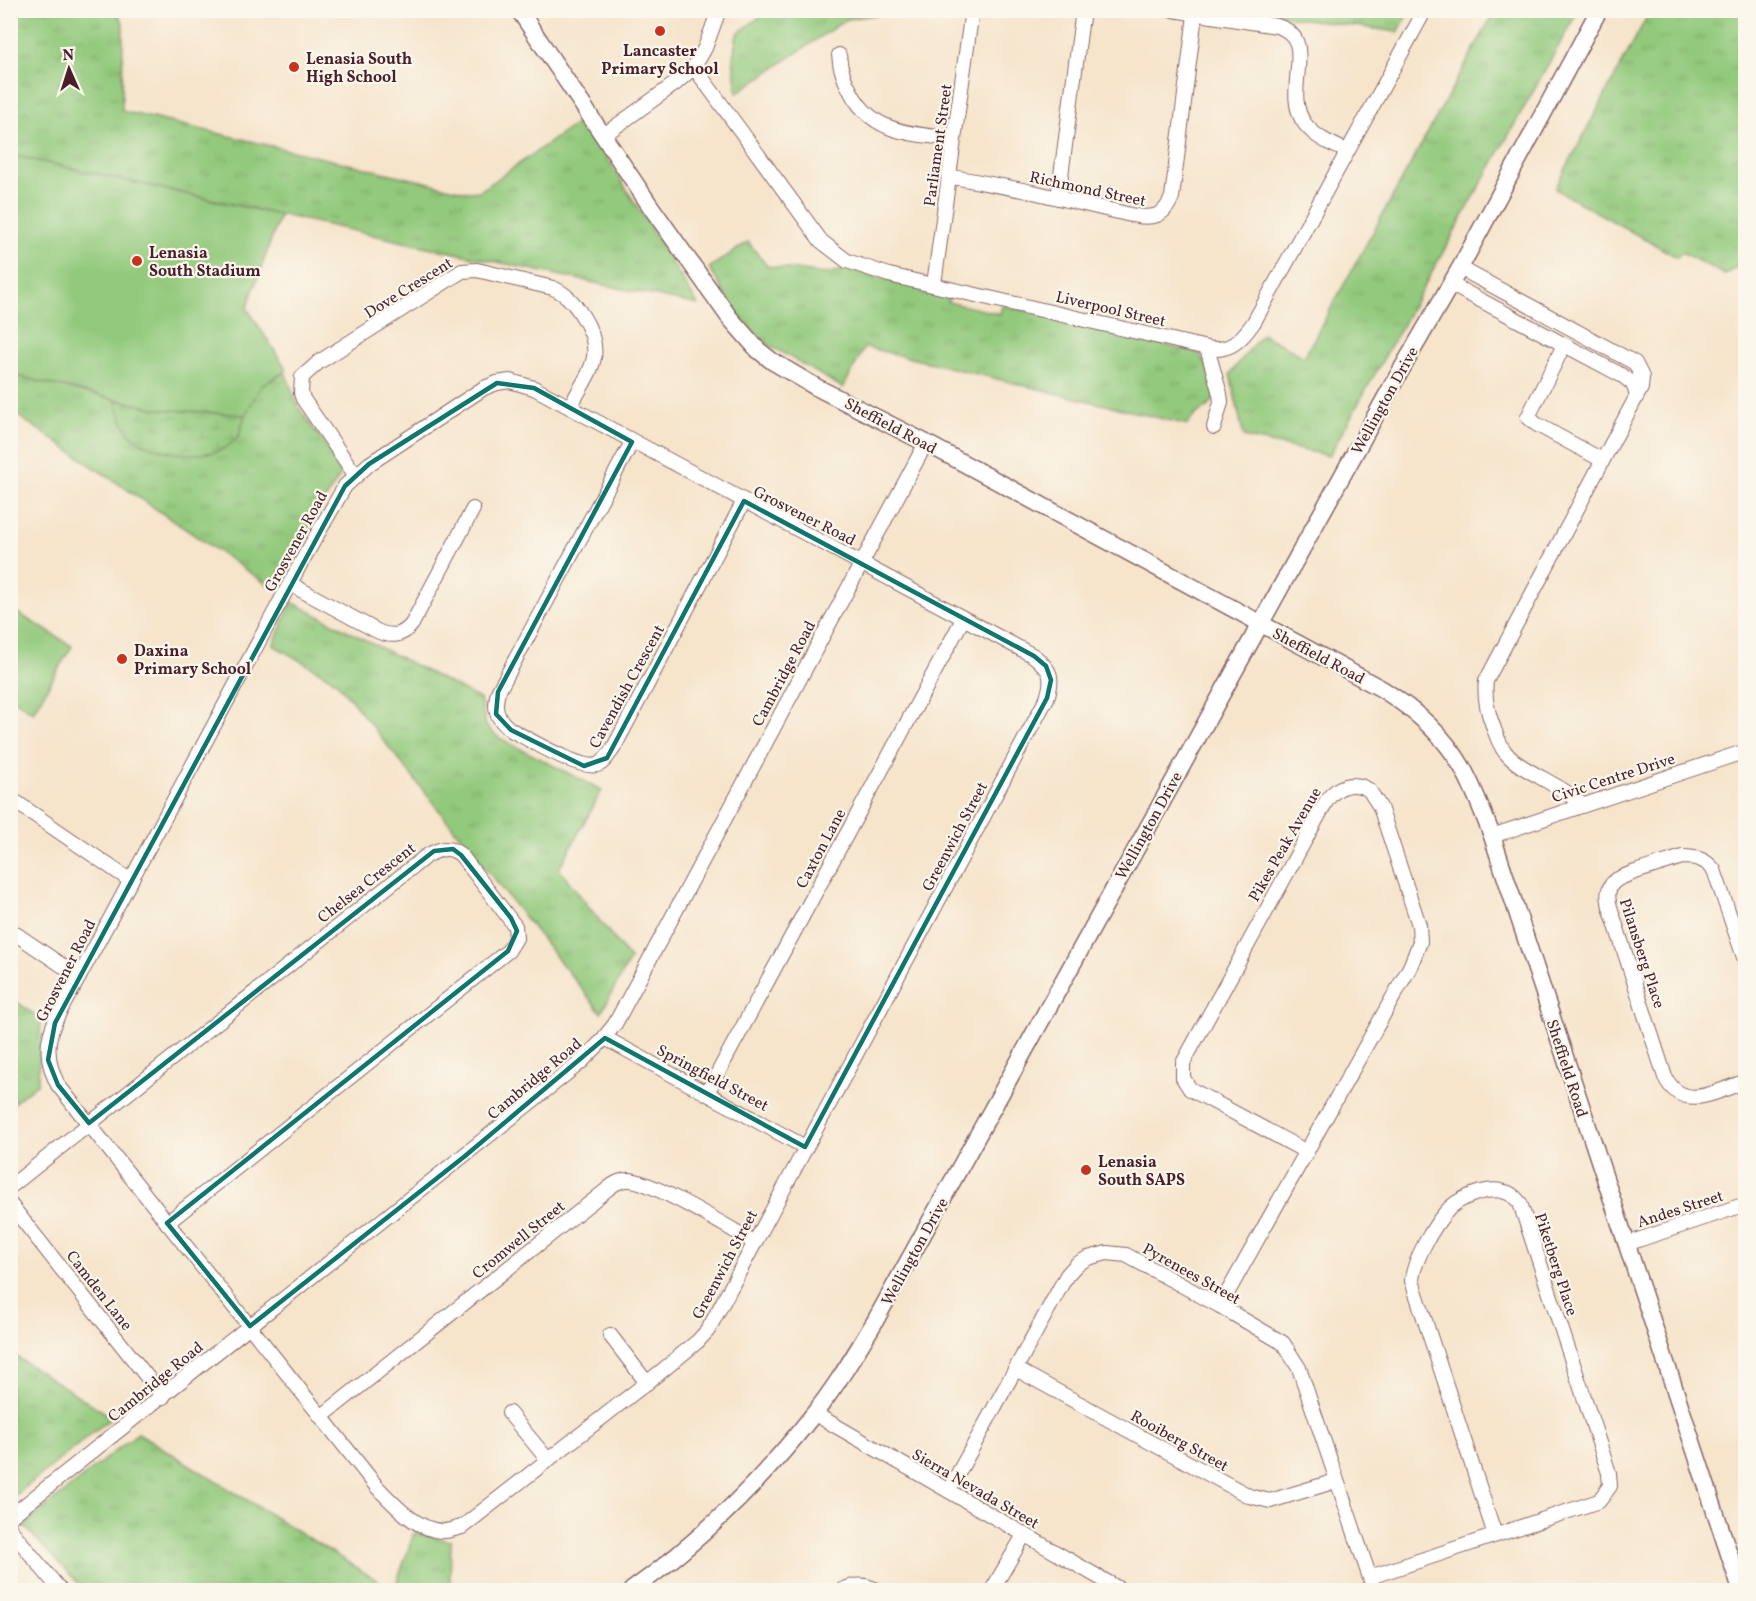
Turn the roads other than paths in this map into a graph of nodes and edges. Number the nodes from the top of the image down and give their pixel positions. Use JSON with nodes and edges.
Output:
{"nodes":[{"id":1,"x":519,"y":10,"type":"edge"},
{"id":2,"x":719,"y":10,"type":"edge"},
{"id":3,"x":972,"y":10,"type":"edge"},
{"id":4,"x":1083,"y":10,"type":"edge"},
{"id":5,"x":1173,"y":10,"type":"edge"},
{"id":6,"x":1425,"y":10,"type":"edge"},
{"id":7,"x":1599,"y":10,"type":"edge"},
{"id":8,"x":1195,"y":15,"type":"junction"},
{"id":9,"x":839,"y":55,"type":"dead end"},
{"id":10,"x":694,"y":67,"type":"junction"},
{"id":11,"x":604,"y":135,"type":"junction"},
{"id":12,"x":953,"y":139,"type":"junction"},
{"id":13,"x":1347,"y":151,"type":"junction"},
{"id":14,"x":948,"y":176,"type":"junction"},
{"id":15,"x":1058,"y":198,"type":"junction"},
{"id":16,"x":1460,"y":268,"type":"junction"},
{"id":17,"x":934,"y":284,"type":"junction"},
{"id":18,"x":1450,"y":284,"type":"junction"},
{"id":19,"x":1562,"y":324,"type":"junction"},
{"id":20,"x":1559,"y":343,"type":"junction"},
{"id":21,"x":1207,"y":348,"type":"junction"},
{"id":22,"x":1637,"y":394,"type":"junction"},
{"id":23,"x":570,"y":407,"type":"junction"},
{"id":24,"x":1214,"y":427,"type":"dead end"},
{"id":25,"x":632,"y":442,"type":"junction"},
{"id":26,"x":926,"y":443,"type":"junction"},
{"id":27,"x":1602,"y":460,"type":"junction"},
{"id":28,"x":356,"y":476,"type":"junction"},
{"id":29,"x":744,"y":501,"type":"junction"},
{"id":30,"x":473,"y":509,"type":"dead end"},
{"id":31,"x":862,"y":562,"type":"junction"},
{"id":32,"x":290,"y":584,"type":"junction"},
{"id":33,"x":963,"y":619,"type":"junction"},
{"id":34,"x":1261,"y":624,"type":"junction"},
{"id":35,"x":1047,"y":699,"type":"joint"},
{"id":36,"x":1746,"y":751,"type":"edge"},
{"id":37,"x":10,"y":798,"type":"edge"},
{"id":38,"x":1582,"y":805,"type":"junction"},
{"id":39,"x":1492,"y":836,"type":"junction"},
{"id":40,"x":130,"y":880,"type":"junction"},
{"id":41,"x":10,"y":930,"type":"edge"},
{"id":42,"x":1746,"y":963,"type":"edge"},
{"id":43,"x":79,"y":977,"type":"junction"},
{"id":44,"x":604,"y":1038,"type":"junction"},
{"id":45,"x":1746,"y":1081,"type":"edge"},
{"id":46,"x":707,"y":1093,"type":"junction"},
{"id":47,"x":89,"y":1123,"type":"junction"},
{"id":48,"x":805,"y":1147,"type":"junction"},
{"id":49,"x":1307,"y":1152,"type":"junction"},
{"id":50,"x":10,"y":1187,"type":"edge"},
{"id":51,"x":10,"y":1204,"type":"edge"},
{"id":52,"x":1746,"y":1204,"type":"edge"},
{"id":53,"x":167,"y":1223,"type":"junction"},
{"id":54,"x":754,"y":1242,"type":"junction"},
{"id":55,"x":1626,"y":1244,"type":"junction"},
{"id":56,"x":1220,"y":1306,"type":"junction"},
{"id":57,"x":250,"y":1326,"type":"junction"},
{"id":58,"x":610,"y":1335,"type":"dead end"},
{"id":59,"x":1016,"y":1369,"type":"junction"},
{"id":60,"x":647,"y":1383,"type":"junction"},
{"id":61,"x":163,"y":1396,"type":"junction"},
{"id":62,"x":509,"y":1413,"type":"dead end"},
{"id":63,"x":815,"y":1414,"type":"junction"},
{"id":64,"x":321,"y":1417,"type":"junction"},
{"id":65,"x":548,"y":1460,"type":"junction"},
{"id":66,"x":1336,"y":1481,"type":"junction"},
{"id":67,"x":949,"y":1490,"type":"junction"},
{"id":68,"x":10,"y":1517,"type":"edge"},
{"id":69,"x":10,"y":1529,"type":"edge"},
{"id":70,"x":1024,"y":1535,"type":"junction"},
{"id":71,"x":1495,"y":1535,"type":"junction"},
{"id":72,"x":1372,"y":1584,"type":"edge"},
{"id":73,"x":60,"y":1590,"type":"edge"},
{"id":74,"x":632,"y":1590,"type":"edge"},
{"id":75,"x":842,"y":1590,"type":"edge"},
{"id":76,"x":877,"y":1590,"type":"edge"},
{"id":77,"x":992,"y":1590,"type":"edge"},
{"id":78,"x":1121,"y":1590,"type":"edge"},
{"id":79,"x":1741,"y":1590,"type":"edge"}],
"edges":[{"from":1,"to":11,"type":"street","name":"Sheffield Road"},
{"from":2,"to":10,"type":"street"},
{"from":3,"to":12,"type":"street","name":"Parliament Street"},
{"from":4,"to":15,"type":"street"},
{"from":5,"to":8,"type":"street"},
{"from":6,"to":13,"type":"street","name":"Liverpool Street"},
{"from":7,"to":16,"type":"street","name":"Wellington Drive"},
{"from":8,"to":13,"type":"street"},
{"from":8,"to":15,"type":"street","name":"Richmond Street"},
{"from":9,"to":12,"type":"street"},
{"from":10,"to":11,"type":"street"},
{"from":10,"to":17,"type":"street","name":"Liverpool Street"},
{"from":11,"to":26,"type":"street","name":"Sheffield Road"},
{"from":12,"to":14,"type":"street","name":"Parliament Street"},
{"from":13,"to":21,"type":"street","name":"Liverpool Street"},
{"from":14,"to":15,"type":"street","name":"Richmond Street"},
{"from":14,"to":17,"type":"street","name":"Parliament Street"},
{"from":16,"to":18,"type":"street","name":"Wellington Drive"},
{"from":16,"to":19,"type":"street"},
{"from":17,"to":21,"type":"street","name":"Liverpool Street"},
{"from":18,"to":20,"type":"street"},
{"from":18,"to":34,"type":"street","name":"Wellington Drive"},
{"from":19,"to":20,"type":"street"},
{"from":19,"to":22,"type":"street"},
{"from":20,"to":22,"type":"street"},
{"from":20,"to":27,"type":"street"},
{"from":21,"to":24,"type":"street"},
{"from":22,"to":27,"type":"street"},
{"from":23,"to":25,"type":"street","name":"Grosvener Road"},
{"from":23,"to":28,"type":"street","name":"Grosvener Road"},
{"from":23,"to":28,"type":"street","name":"Dove Crescent"},
{"from":25,"to":29,"type":"street","name":"Grosvener Road"},
{"from":25,"to":29,"type":"street","name":"Cavendish Crescent"},
{"from":26,"to":31,"type":"street","name":"Cambridge Road"},
{"from":26,"to":34,"type":"street","name":"Sheffield Road"},
{"from":27,"to":38,"type":"street"},
{"from":28,"to":32,"type":"street","name":"Grosvener Road"},
{"from":29,"to":31,"type":"street","name":"Grosvener Road"},
{"from":30,"to":32,"type":"street"},
{"from":31,"to":33,"type":"street","name":"Grosvener Road"},
{"from":31,"to":44,"type":"street","name":"Cambridge Road"},
{"from":32,"to":40,"type":"street","name":"Grosvener Road"},
{"from":33,"to":35,"type":"street","name":"Grosvener Road"},
{"from":33,"to":46,"type":"street","name":"Caxton Lane"},
{"from":34,"to":39,"type":"street","name":"Sheffield Road"},
{"from":34,"to":63,"type":"street","name":"Wellington Drive"},
{"from":35,"to":48,"type":"street","name":"Greenwich Street"},
{"from":36,"to":38,"type":"street","name":"Civic Centre Drive"},
{"from":37,"to":40,"type":"street"},
{"from":38,"to":39,"type":"street","name":"Civic Centre Drive"},
{"from":39,"to":55,"type":"street","name":"Sheffield Road"},
{"from":40,"to":43,"type":"street","name":"Grosvener Road"},
{"from":41,"to":43,"type":"street"},
{"from":42,"to":45,"type":"street","name":"Pilansberg Place"},
{"from":43,"to":47,"type":"street","name":"Grosvener Road"},
{"from":44,"to":46,"type":"street","name":"Springfield Street"},
{"from":44,"to":57,"type":"street","name":"Cambridge Road"},
{"from":46,"to":48,"type":"street","name":"Springfield Street"},
{"from":47,"to":50,"type":"street"},
{"from":47,"to":53,"type":"street","name":"Grosvener Road"},
{"from":47,"to":53,"type":"street","name":"Chelsea Crescent"},
{"from":48,"to":54,"type":"street","name":"Greenwich Street"},
{"from":49,"to":49,"type":"street","name":"Pikes Peak Avenue"},
{"from":49,"to":56,"type":"street","name":"Pikes Peak Avenue"},
{"from":51,"to":61,"type":"street","name":"Camden Lane"},
{"from":52,"to":55,"type":"street","name":"Andes Street"},
{"from":53,"to":57,"type":"street","name":"Grosvener Road"},
{"from":54,"to":60,"type":"street","name":"Greenwich Street"},
{"from":54,"to":64,"type":"street","name":"Cromwell Street"},
{"from":55,"to":79,"type":"street","name":"Sheffield Road"},
{"from":56,"to":59,"type":"street","name":"Pyrenees Street"},
{"from":56,"to":66,"type":"street","name":"Pyrenees Street"},
{"from":57,"to":61,"type":"street","name":"Cambridge Road"},
{"from":57,"to":64,"type":"street","name":"Greenwich Street"},
{"from":58,"to":60,"type":"street"},
{"from":59,"to":66,"type":"street","name":"Rooiberg Street"},
{"from":59,"to":67,"type":"street","name":"Pyrenees Street"},
{"from":60,"to":65,"type":"street","name":"Greenwich Street"},
{"from":61,"to":68,"type":"street","name":"Cambridge Road"},
{"from":62,"to":65,"type":"street"},
{"from":63,"to":67,"type":"street","name":"Sierra Nevada Street"},
{"from":63,"to":74,"type":"street","name":"Wellington Drive"},
{"from":64,"to":65,"type":"street","name":"Greenwich Street"},
{"from":66,"to":72,"type":"street","name":"Pyrenees Street"},
{"from":67,"to":70,"type":"street","name":"Sierra Nevada Street"},
{"from":69,"to":73,"type":"street"},
{"from":70,"to":77,"type":"street"},
{"from":70,"to":78,"type":"street","name":"Sierra Nevada Street"},
{"from":71,"to":71,"type":"street","name":"Piketberg Place"},
{"from":71,"to":72,"type":"street","name":"Piketberg Place"},
{"from":75,"to":76,"type":"street"}]}
